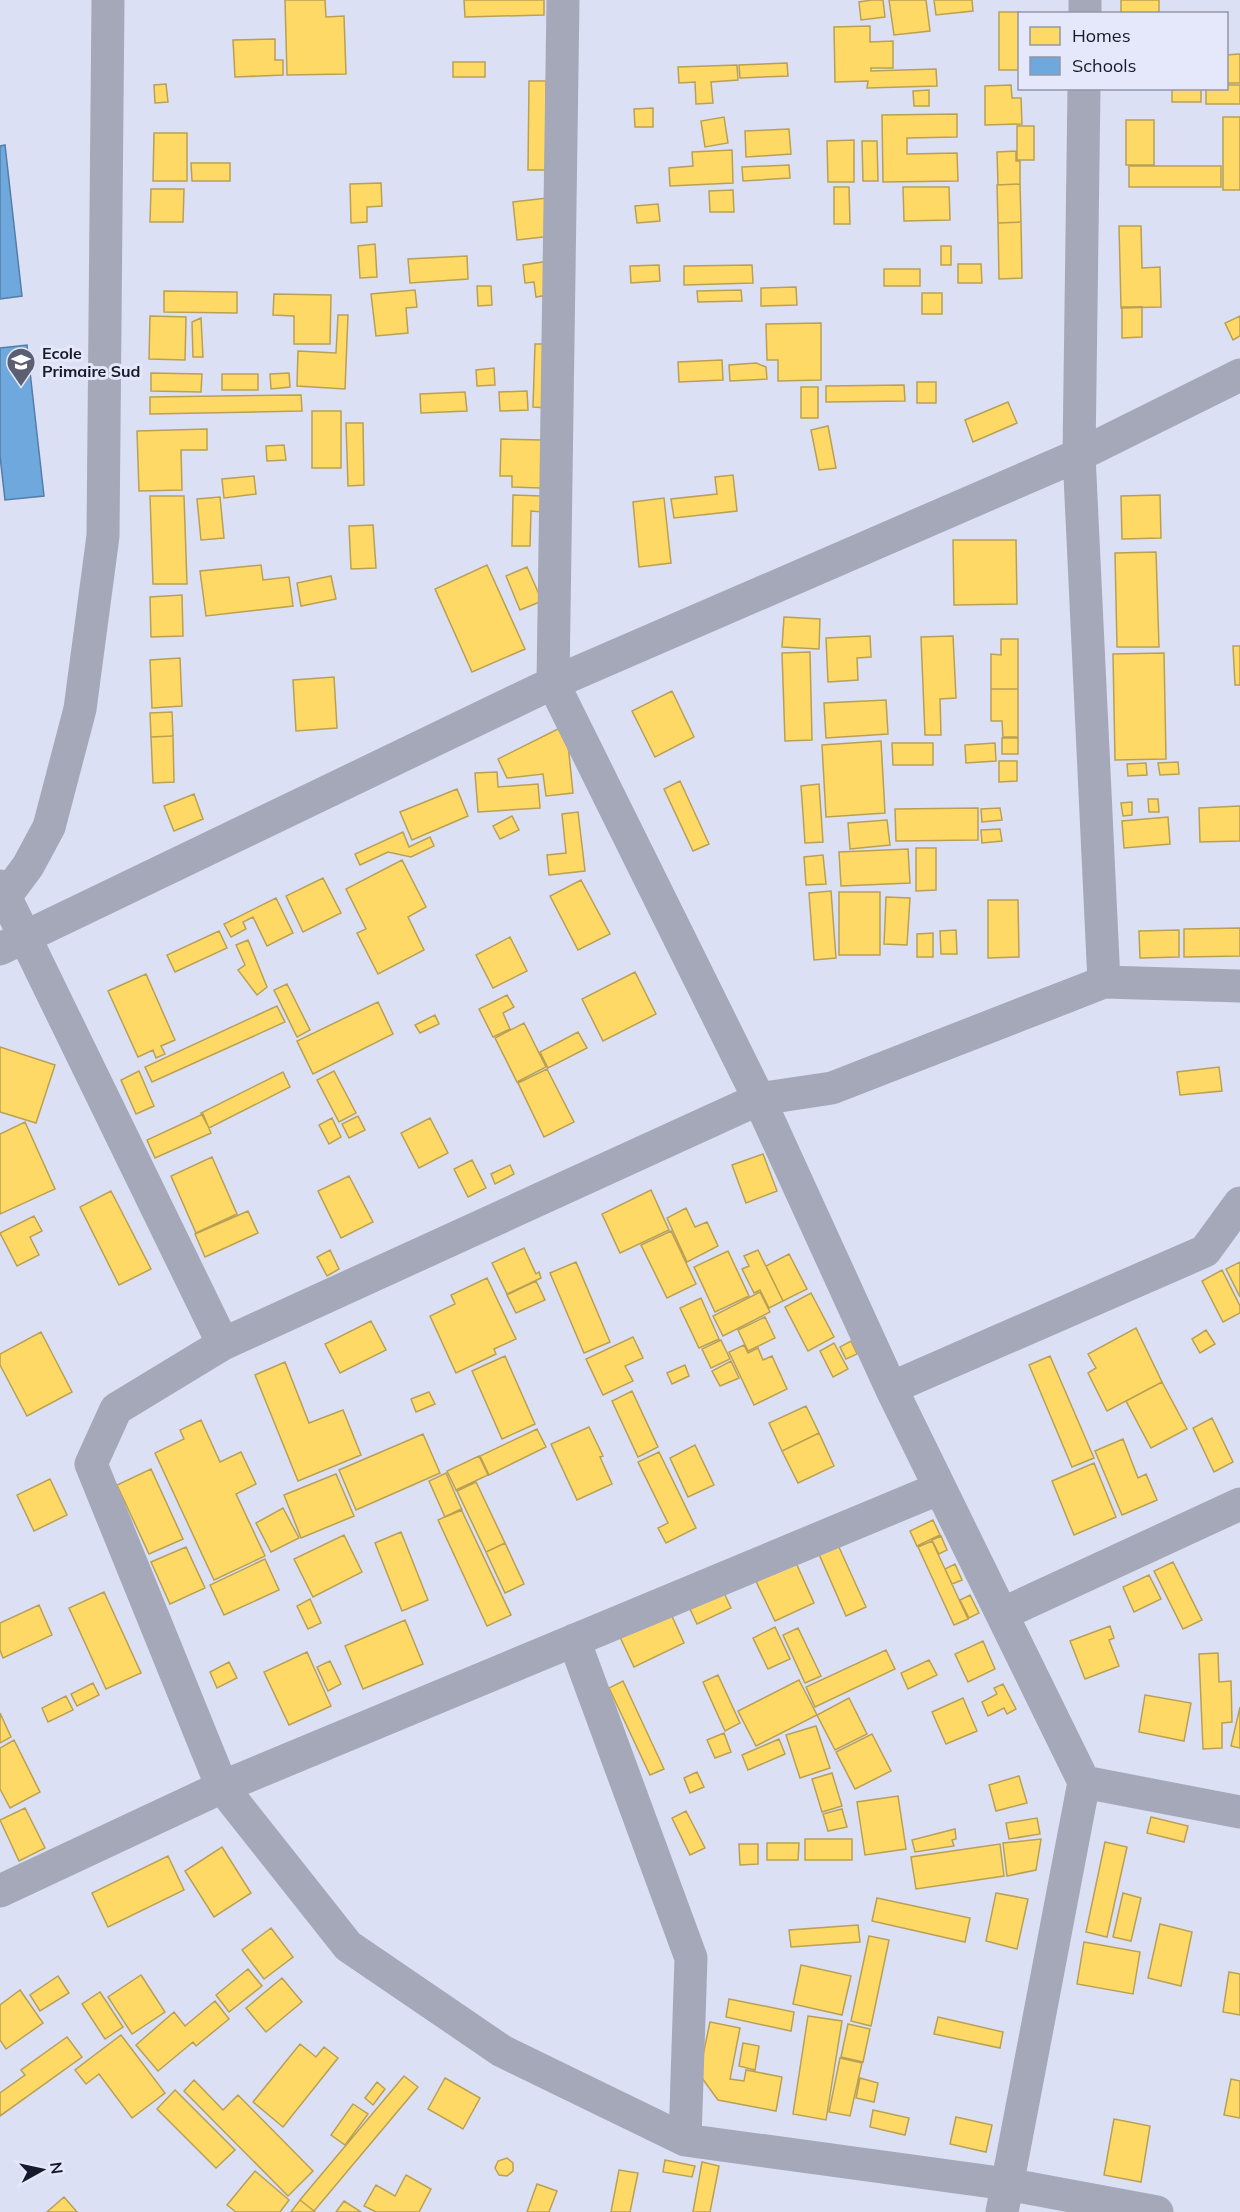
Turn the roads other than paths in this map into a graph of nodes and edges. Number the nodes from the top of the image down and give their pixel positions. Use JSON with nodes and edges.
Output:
{"nodes":[{"id":1,"x":108,"y":0,"type":"edge"},
{"id":2,"x":563,"y":0,"type":"edge"},
{"id":3,"x":1084,"y":90,"type":"edge"},
{"id":4,"x":1240,"y":375,"type":"edge"},
{"id":5,"x":1079,"y":455,"type":"junction"},
{"id":6,"x":553,"y":683,"type":"junction"},
{"id":7,"x":2,"y":891,"type":"edge"},
{"id":8,"x":12,"y":943,"type":"edge"},
{"id":9,"x":1104,"y":982,"type":"junction"},
{"id":10,"x":1240,"y":986,"type":"edge"},
{"id":11,"x":759,"y":1099,"type":"junction"},
{"id":12,"x":1240,"y":1203,"type":"edge"},
{"id":13,"x":223,"y":1344,"type":"junction"},
{"id":14,"x":891,"y":1388,"type":"junction"},
{"id":15,"x":940,"y":1488,"type":"junction"},
{"id":16,"x":1240,"y":1504,"type":"edge"},
{"id":17,"x":1002,"y":1614,"type":"junction"},
{"id":18,"x":574,"y":1640,"type":"junction"},
{"id":19,"x":1084,"y":1782,"type":"junction"},
{"id":20,"x":222,"y":1786,"type":"junction"},
{"id":21,"x":1240,"y":1812,"type":"edge"},
{"id":22,"x":0,"y":1891,"type":"edge"},
{"id":23,"x":685,"y":2140,"type":"junction"},
{"id":24,"x":1004,"y":2198,"type":"edge"},
{"id":25,"x":1157,"y":2212,"type":"edge"}],
"edges":[{"from":1,"to":7,"type":"street"},
{"from":2,"to":6,"type":"street"},
{"from":3,"to":5,"type":"street"},
{"from":4,"to":5,"type":"main road"},
{"from":5,"to":6,"type":"main road"},
{"from":5,"to":9,"type":"street"},
{"from":6,"to":8,"type":"main road"},
{"from":6,"to":11,"type":"street"},
{"from":7,"to":8,"type":"street"},
{"from":8,"to":13,"type":"street"},
{"from":9,"to":10,"type":"street"},
{"from":9,"to":11,"type":"street"},
{"from":11,"to":13,"type":"street"},
{"from":11,"to":14,"type":"street"},
{"from":12,"to":14,"type":"street"},
{"from":13,"to":20,"type":"street"},
{"from":14,"to":15,"type":"street"},
{"from":15,"to":17,"type":"street"},
{"from":15,"to":18,"type":"street"},
{"from":16,"to":17,"type":"street"},
{"from":17,"to":19,"type":"street"},
{"from":18,"to":20,"type":"street"},
{"from":18,"to":23,"type":"street"},
{"from":19,"to":21,"type":"street"},
{"from":19,"to":24,"type":"street"},
{"from":20,"to":22,"type":"street"},
{"from":20,"to":23,"type":"street"},
{"from":23,"to":24,"type":"street"},
{"from":24,"to":25,"type":"street"}]}
